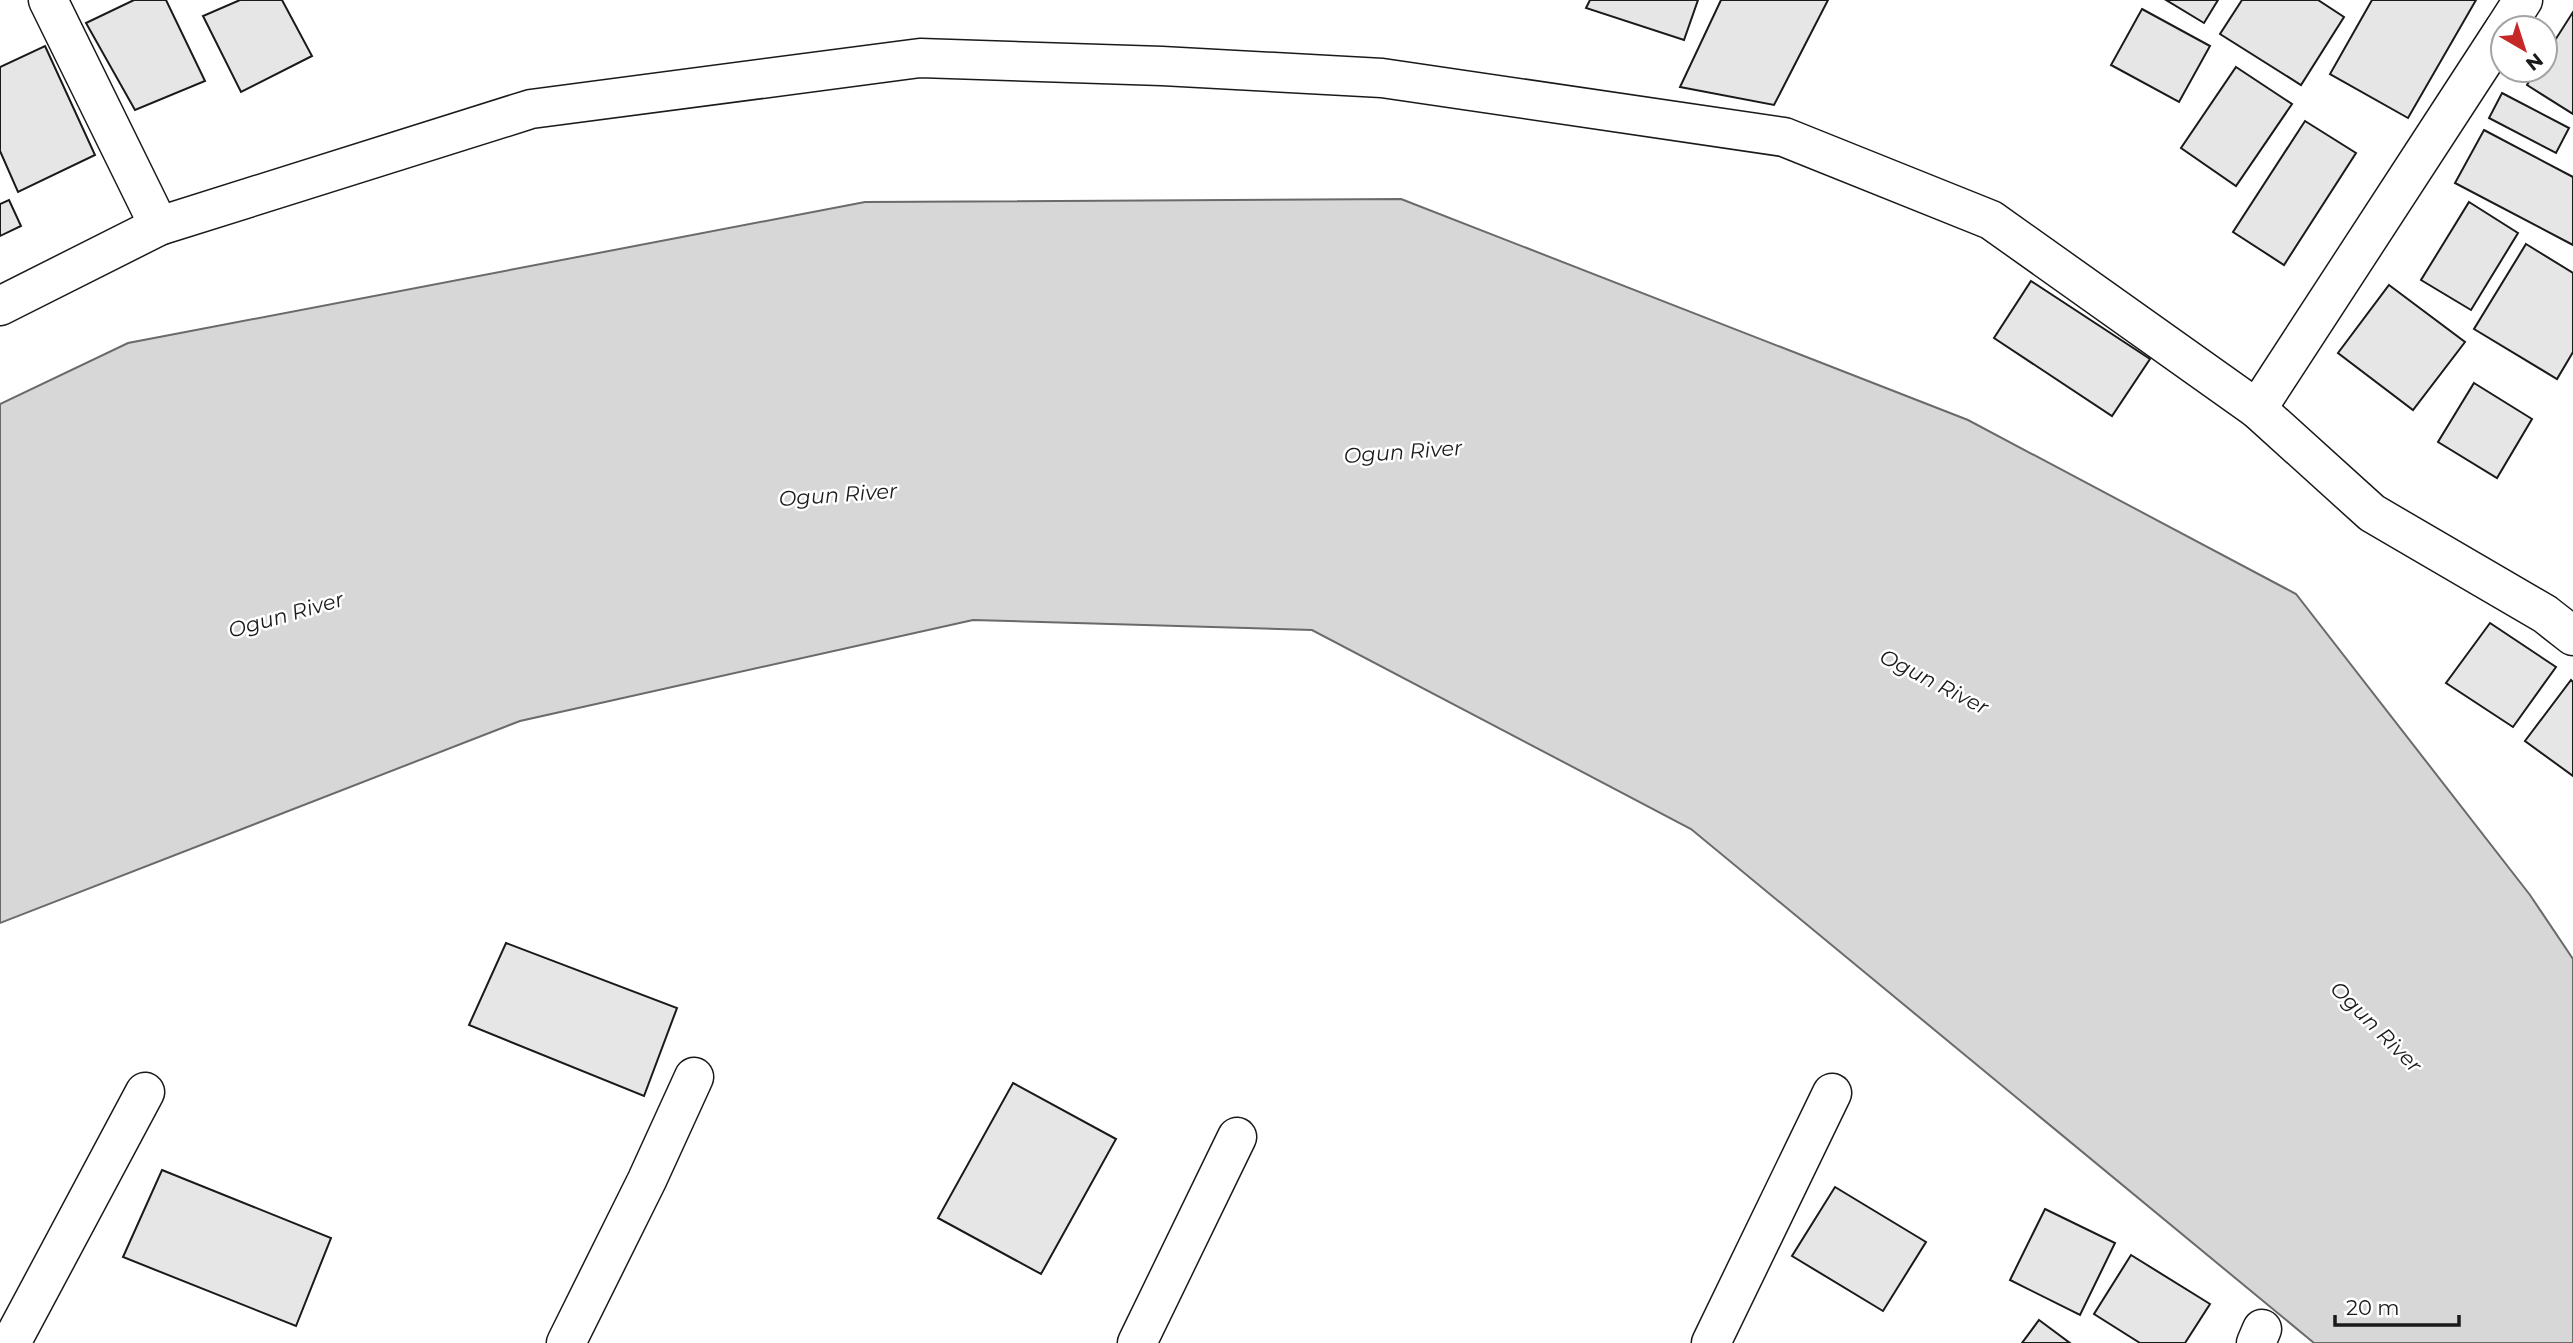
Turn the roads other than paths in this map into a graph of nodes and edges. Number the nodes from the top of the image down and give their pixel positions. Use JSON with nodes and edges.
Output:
{"nodes":[{"id":1,"x":48,"y":0,"type":"edge"},
{"id":2,"x":2489,"y":52,"type":"edge"},
{"id":3,"x":159,"y":226,"type":"junction"},
{"id":4,"x":0,"y":306,"type":"edge"},
{"id":5,"x":2257,"y":409,"type":"junction"},
{"id":6,"x":2573,"y":636,"type":"edge"},
{"id":7,"x":694,"y":1077,"type":"dead end"},
{"id":8,"x":145,"y":1093,"type":"dead end"},
{"id":9,"x":1832,"y":1093,"type":"dead end"},
{"id":10,"x":1237,"y":1137,"type":"dead end"},
{"id":11,"x":11,"y":1343,"type":"edge"},
{"id":12,"x":566,"y":1343,"type":"edge"},
{"id":13,"x":1137,"y":1343,"type":"edge"},
{"id":14,"x":1711,"y":1343,"type":"edge"}],
"edges":[{"from":1,"to":3,"type":"street"},
{"from":2,"to":5,"type":"street"},
{"from":3,"to":4,"type":"street"},
{"from":3,"to":5,"type":"street"},
{"from":5,"to":6,"type":"street"},
{"from":7,"to":12,"type":"street"},
{"from":8,"to":11,"type":"street"},
{"from":9,"to":14,"type":"street"},
{"from":10,"to":13,"type":"street"}]}
